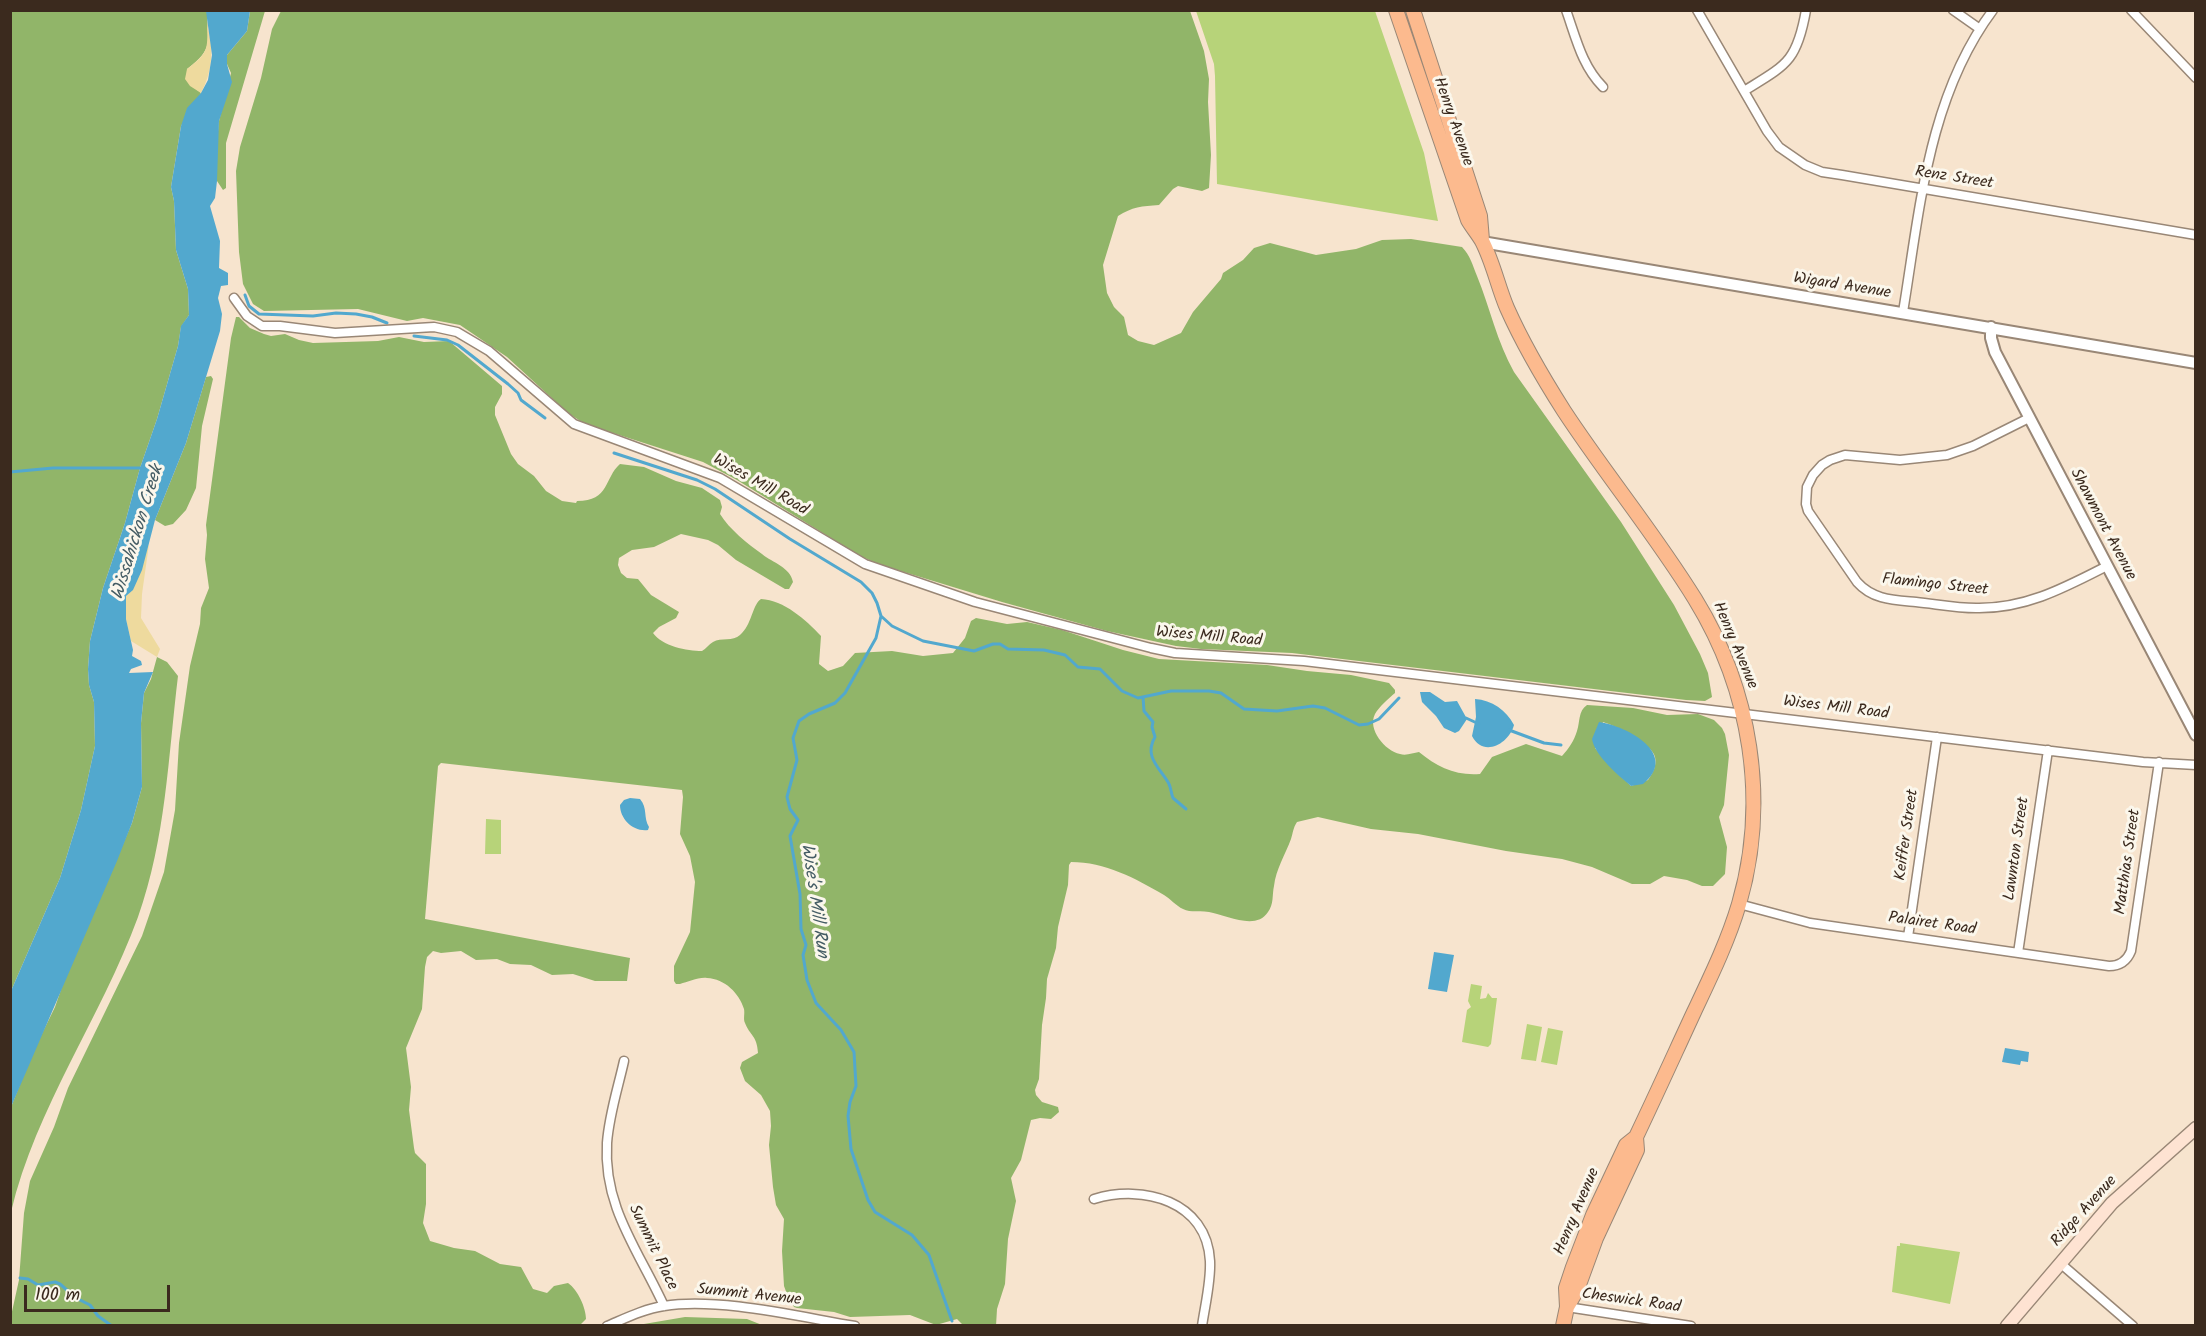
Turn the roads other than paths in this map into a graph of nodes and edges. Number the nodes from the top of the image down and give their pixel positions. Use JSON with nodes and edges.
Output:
{"nodes":[{"id":1,"x":1395,"y":10,"type":"edge"},
{"id":2,"x":1413,"y":10,"type":"edge"},
{"id":3,"x":1566,"y":10,"type":"edge"},
{"id":4,"x":1697,"y":10,"type":"edge"},
{"id":5,"x":1806,"y":10,"type":"edge"},
{"id":6,"x":1953,"y":10,"type":"edge"},
{"id":7,"x":1993,"y":10,"type":"edge"},
{"id":8,"x":2131,"y":10,"type":"edge"},
{"id":9,"x":1980,"y":30,"type":"junction"},
{"id":10,"x":2196,"y":78,"type":"edge"},
{"id":11,"x":1603,"y":87,"type":"dead end"},
{"id":12,"x":1744,"y":91,"type":"junction"},
{"id":13,"x":1924,"y":189,"type":"junction"},
{"id":14,"x":2196,"y":234,"type":"edge"},
{"id":15,"x":1482,"y":242,"type":"junction"},
{"id":16,"x":234,"y":298,"type":"dead end"},
{"id":17,"x":1903,"y":312,"type":"junction"},
{"id":18,"x":1991,"y":327,"type":"junction"},
{"id":19,"x":2196,"y":363,"type":"edge"},
{"id":20,"x":2029,"y":417,"type":"junction"},
{"id":21,"x":2107,"y":566,"type":"junction"},
{"id":22,"x":1743,"y":713,"type":"junction"},
{"id":23,"x":2190,"y":713,"type":"edge"},
{"id":24,"x":2196,"y":735,"type":"edge"},
{"id":25,"x":1937,"y":737,"type":"junction"},
{"id":26,"x":2048,"y":750,"type":"junction"},
{"id":27,"x":2159,"y":762,"type":"junction"},
{"id":28,"x":2196,"y":765,"type":"edge"},
{"id":29,"x":1739,"y":904,"type":"junction"},
{"id":30,"x":1908,"y":936,"type":"junction"},
{"id":31,"x":2018,"y":953,"type":"junction"},
{"id":32,"x":2122,"y":963,"type":"joint"},
{"id":33,"x":624,"y":1061,"type":"dead end"},
{"id":34,"x":2196,"y":1128,"type":"edge"},
{"id":35,"x":1094,"y":1199,"type":"dead end"},
{"id":36,"x":2060,"y":1263,"type":"junction"},
{"id":37,"x":664,"y":1306,"type":"junction"},
{"id":38,"x":1567,"y":1307,"type":"junction"},
{"id":39,"x":786,"y":1315,"type":"junction"},
{"id":40,"x":607,"y":1326,"type":"edge"},
{"id":41,"x":785,"y":1326,"type":"edge"},
{"id":42,"x":855,"y":1326,"type":"edge"},
{"id":43,"x":1202,"y":1326,"type":"edge"},
{"id":44,"x":1563,"y":1326,"type":"edge"},
{"id":45,"x":1691,"y":1326,"type":"edge"},
{"id":46,"x":2007,"y":1326,"type":"edge"},
{"id":47,"x":2133,"y":1326,"type":"edge"}],
"edges":[{"from":1,"to":15,"type":"main road","name":"Henry Avenue"},
{"from":2,"to":15,"type":"main road","name":"Henry Avenue"},
{"from":3,"to":11,"type":"street"},
{"from":4,"to":12,"type":"street","name":"Renz Street"},
{"from":5,"to":12,"type":"street"},
{"from":6,"to":9,"type":"street"},
{"from":7,"to":9,"type":"street"},
{"from":8,"to":10,"type":"street"},
{"from":9,"to":13,"type":"street"},
{"from":12,"to":13,"type":"street","name":"Renz Street"},
{"from":13,"to":14,"type":"street","name":"Renz Street"},
{"from":13,"to":17,"type":"street"},
{"from":15,"to":17,"type":"street","name":"Wigard Avenue"},
{"from":15,"to":22,"type":"main road","name":"Henry Avenue"},
{"from":16,"to":22,"type":"street","name":"Wises Mill Road"},
{"from":17,"to":18,"type":"street","name":"Wigard Avenue"},
{"from":18,"to":19,"type":"street","name":"Wigard Avenue"},
{"from":18,"to":20,"type":"street","name":"Shawmont Avenue"},
{"from":20,"to":21,"type":"street","name":"Shawmont Avenue"},
{"from":20,"to":21,"type":"street","name":"Flamingo Street"},
{"from":21,"to":23,"type":"street","name":"Shawmont Avenue"},
{"from":22,"to":25,"type":"street","name":"Wises Mill Road"},
{"from":22,"to":29,"type":"main road","name":"Henry Avenue"},
{"from":23,"to":24,"type":"street","name":"Shawmont Avenue"},
{"from":25,"to":26,"type":"street","name":"Wises Mill Road"},
{"from":25,"to":30,"type":"street","name":"Keiffer Street"},
{"from":26,"to":27,"type":"street","name":"Wises Mill Road"},
{"from":26,"to":31,"type":"street","name":"Lawnton Street"},
{"from":27,"to":28,"type":"street","name":"Wises Mill Road"},
{"from":27,"to":32,"type":"street","name":"Matthias Street"},
{"from":29,"to":30,"type":"street","name":"Palairet Road"},
{"from":29,"to":38,"type":"main road","name":"Henry Avenue"},
{"from":30,"to":31,"type":"street","name":"Palairet Road"},
{"from":31,"to":32,"type":"street","name":"Palairet Road"},
{"from":33,"to":37,"type":"street","name":"Summit Place"},
{"from":34,"to":36,"type":"main road","name":"Ridge Avenue"},
{"from":35,"to":43,"type":"street"},
{"from":36,"to":46,"type":"main road","name":"Ridge Avenue"},
{"from":36,"to":47,"type":"street"},
{"from":37,"to":39,"type":"street","name":"Summit Avenue"},
{"from":37,"to":40,"type":"street","name":"Summit Avenue"},
{"from":38,"to":44,"type":"main road","name":"Henry Avenue"},
{"from":38,"to":45,"type":"street","name":"Cheswick Road"},
{"from":39,"to":41,"type":"street"},
{"from":39,"to":42,"type":"street","name":"Summit Avenue"}]}
